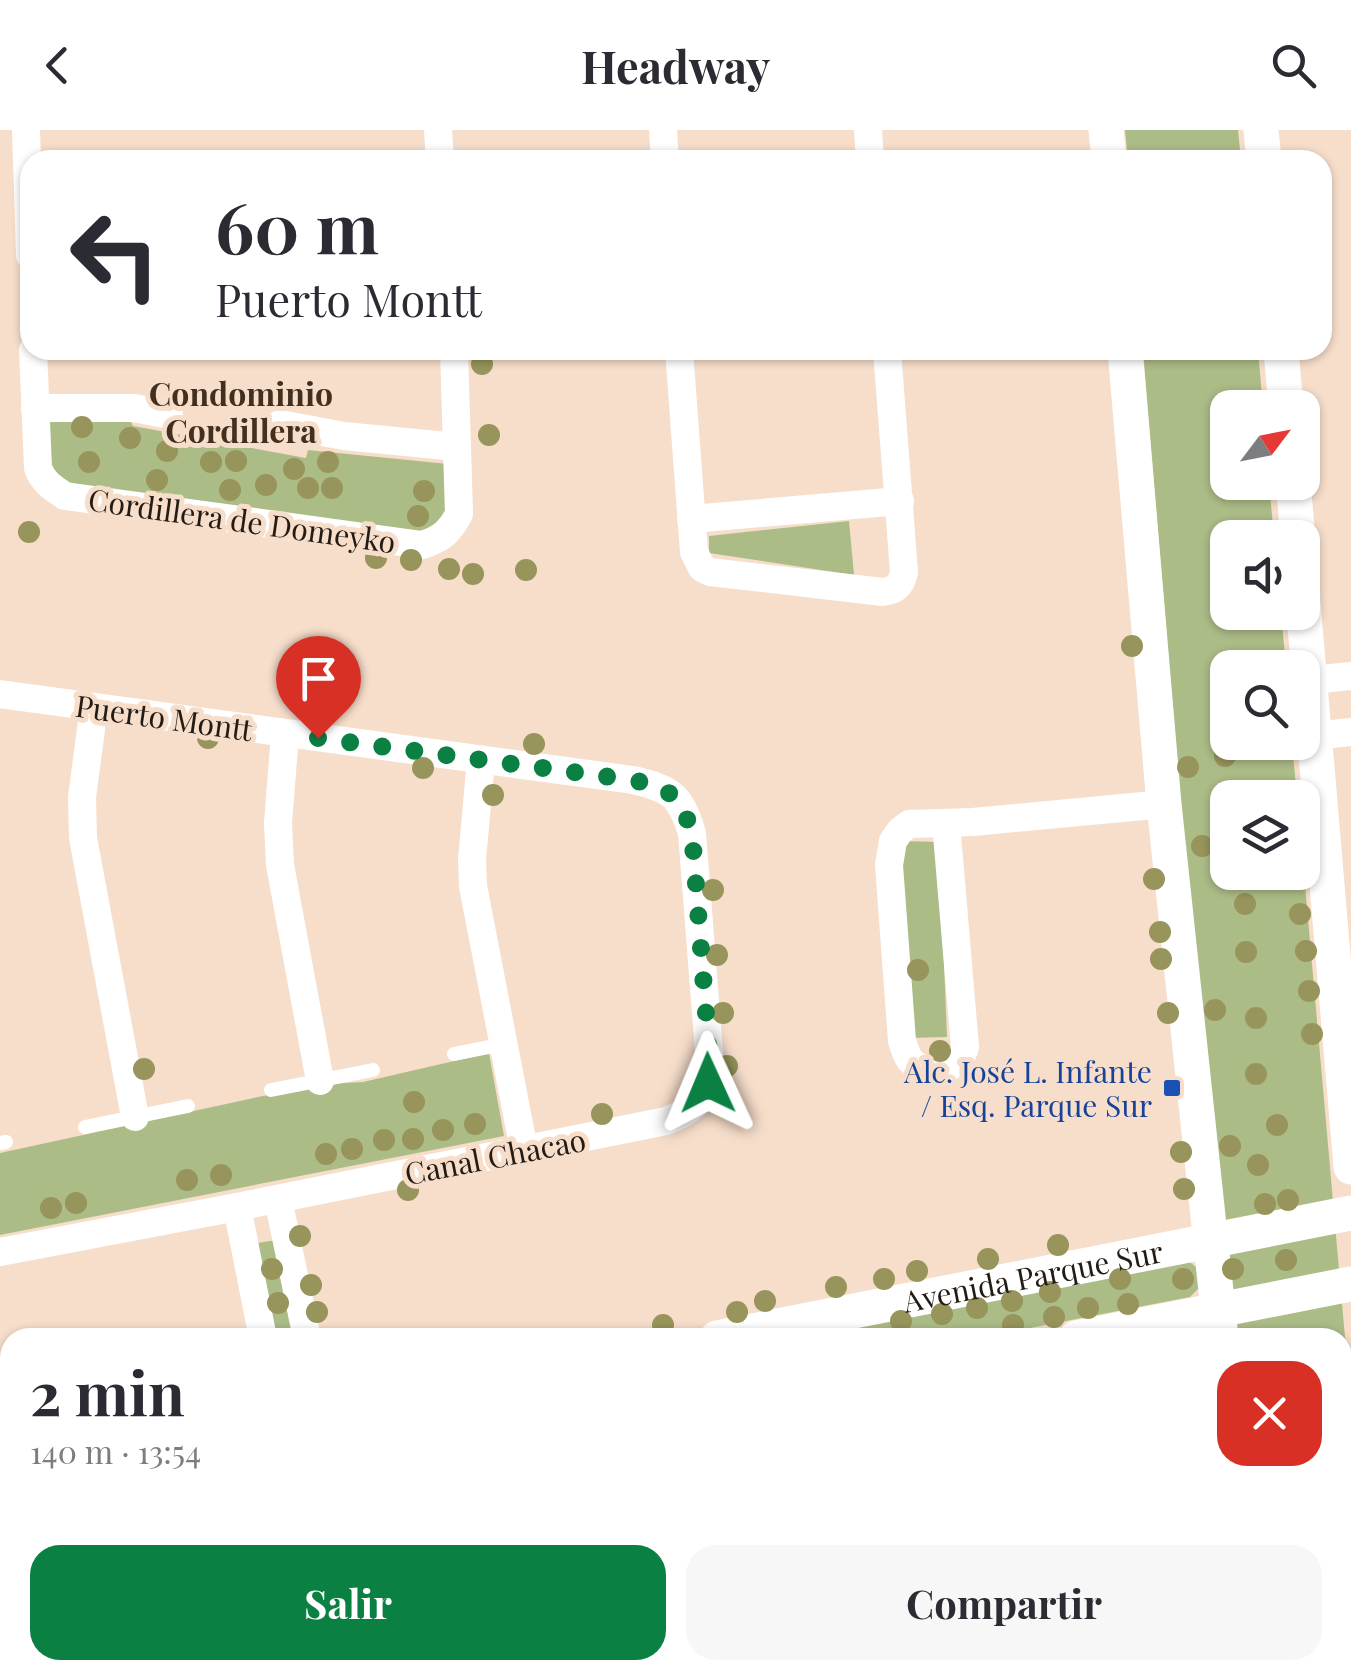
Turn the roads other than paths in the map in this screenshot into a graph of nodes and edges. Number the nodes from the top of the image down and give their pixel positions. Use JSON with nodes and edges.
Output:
{"nodes":[{"id":1,"x":33,"y":360,"type":"edge"},
{"id":2,"x":454,"y":360,"type":"edge"},
{"id":3,"x":679,"y":360,"type":"edge"},
{"id":4,"x":888,"y":360,"type":"edge"},
{"id":5,"x":1126,"y":360,"type":"edge"},
{"id":6,"x":1282,"y":360,"type":"edge"},
{"id":7,"x":1284,"y":390,"type":"edge"},
{"id":8,"x":35,"y":408,"type":"junction"},
{"id":9,"x":169,"y":415,"type":"dead end"},
{"id":10,"x":280,"y":424,"type":"dead end"},
{"id":11,"x":458,"y":447,"type":"junction"},
{"id":12,"x":900,"y":501,"type":"junction"},
{"id":13,"x":691,"y":519,"type":"junction"},
{"id":14,"x":1351,"y":676,"type":"edge"},
{"id":15,"x":1320,"y":679,"type":"edge"},
{"id":16,"x":0,"y":694,"type":"edge"},
{"id":17,"x":94,"y":707,"type":"junction"},
{"id":18,"x":1351,"y":732,"type":"edge"},
{"id":19,"x":285,"y":734,"type":"junction"},
{"id":20,"x":1320,"y":735,"type":"edge"},
{"id":21,"x":481,"y":760,"type":"junction"},
{"id":22,"x":1317,"y":760,"type":"edge"},
{"id":23,"x":1164,"y":804,"type":"junction"},
{"id":24,"x":946,"y":823,"type":"junction"},
{"id":25,"x":504,"y":1044,"type":"junction"},
{"id":26,"x":454,"y":1054,"type":"dead end"},
{"id":27,"x":373,"y":1070,"type":"dead end"},
{"id":28,"x":320,"y":1080,"type":"junction"},
{"id":29,"x":271,"y":1090,"type":"dead end"},
{"id":30,"x":703,"y":1094,"type":"joint"},
{"id":31,"x":188,"y":1106,"type":"dead end"},
{"id":32,"x":135,"y":1117,"type":"junction"},
{"id":33,"x":86,"y":1126,"type":"dead end"},
{"id":34,"x":524,"y":1150,"type":"junction"},
{"id":35,"x":1351,"y":1166,"type":"edge"},
{"id":36,"x":278,"y":1199,"type":"junction"},
{"id":37,"x":238,"y":1207,"type":"junction"},
{"id":38,"x":1351,"y":1213,"type":"edge"},
{"id":39,"x":1209,"y":1240,"type":"junction"},
{"id":40,"x":0,"y":1252,"type":"edge"},
{"id":41,"x":1351,"y":1284,"type":"edge"},
{"id":42,"x":1219,"y":1324,"type":"edge"},
{"id":43,"x":261,"y":1328,"type":"edge"},
{"id":44,"x":305,"y":1328,"type":"edge"},
{"id":45,"x":767,"y":1328,"type":"edge"},
{"id":46,"x":1178,"y":1328,"type":"edge"}],
"edges":[{"from":1,"to":8,"type":"street","name":"Cordillera de Domeyko"},
{"from":2,"to":11,"type":"street","name":"Cordillera de Domeyko"},
{"from":3,"to":13,"type":"street"},
{"from":4,"to":12,"type":"street"},
{"from":5,"to":23,"type":"street"},
{"from":6,"to":7,"type":"street"},
{"from":8,"to":9,"type":"street"},
{"from":8,"to":11,"type":"street","name":"Cordillera de Domeyko"},
{"from":10,"to":11,"type":"street"},
{"from":12,"to":13,"type":"street"},
{"from":12,"to":13,"type":"street"},
{"from":14,"to":15,"type":"street"},
{"from":16,"to":17,"type":"street","name":"Puerto Montt"},
{"from":17,"to":19,"type":"street","name":"Puerto Montt"},
{"from":17,"to":32,"type":"street"},
{"from":18,"to":20,"type":"street"},
{"from":19,"to":21,"type":"street","name":"Puerto Montt"},
{"from":19,"to":28,"type":"street"},
{"from":21,"to":25,"type":"street"},
{"from":21,"to":30,"type":"street","name":"Puerto Montt"},
{"from":22,"to":35,"type":"street"},
{"from":23,"to":24,"type":"street"},
{"from":23,"to":39,"type":"street"},
{"from":24,"to":24,"type":"street"},
{"from":25,"to":26,"type":"lane"},
{"from":25,"to":34,"type":"street"},
{"from":27,"to":28,"type":"lane"},
{"from":28,"to":29,"type":"lane"},
{"from":30,"to":34,"type":"street","name":"Canal Chacao"},
{"from":31,"to":32,"type":"lane"},
{"from":32,"to":33,"type":"lane"},
{"from":34,"to":36,"type":"street","name":"Canal Chacao"},
{"from":36,"to":37,"type":"street","name":"Canal Chacao"},
{"from":36,"to":44,"type":"street"},
{"from":37,"to":40,"type":"street","name":"Canal Chacao"},
{"from":37,"to":43,"type":"street"},
{"from":38,"to":39,"type":"street","name":"Avenida Parque Sur"},
{"from":39,"to":42,"type":"street"},
{"from":39,"to":45,"type":"street","name":"Avenida Parque Sur"},
{"from":41,"to":42,"type":"street"},
{"from":42,"to":46,"type":"street"}]}
